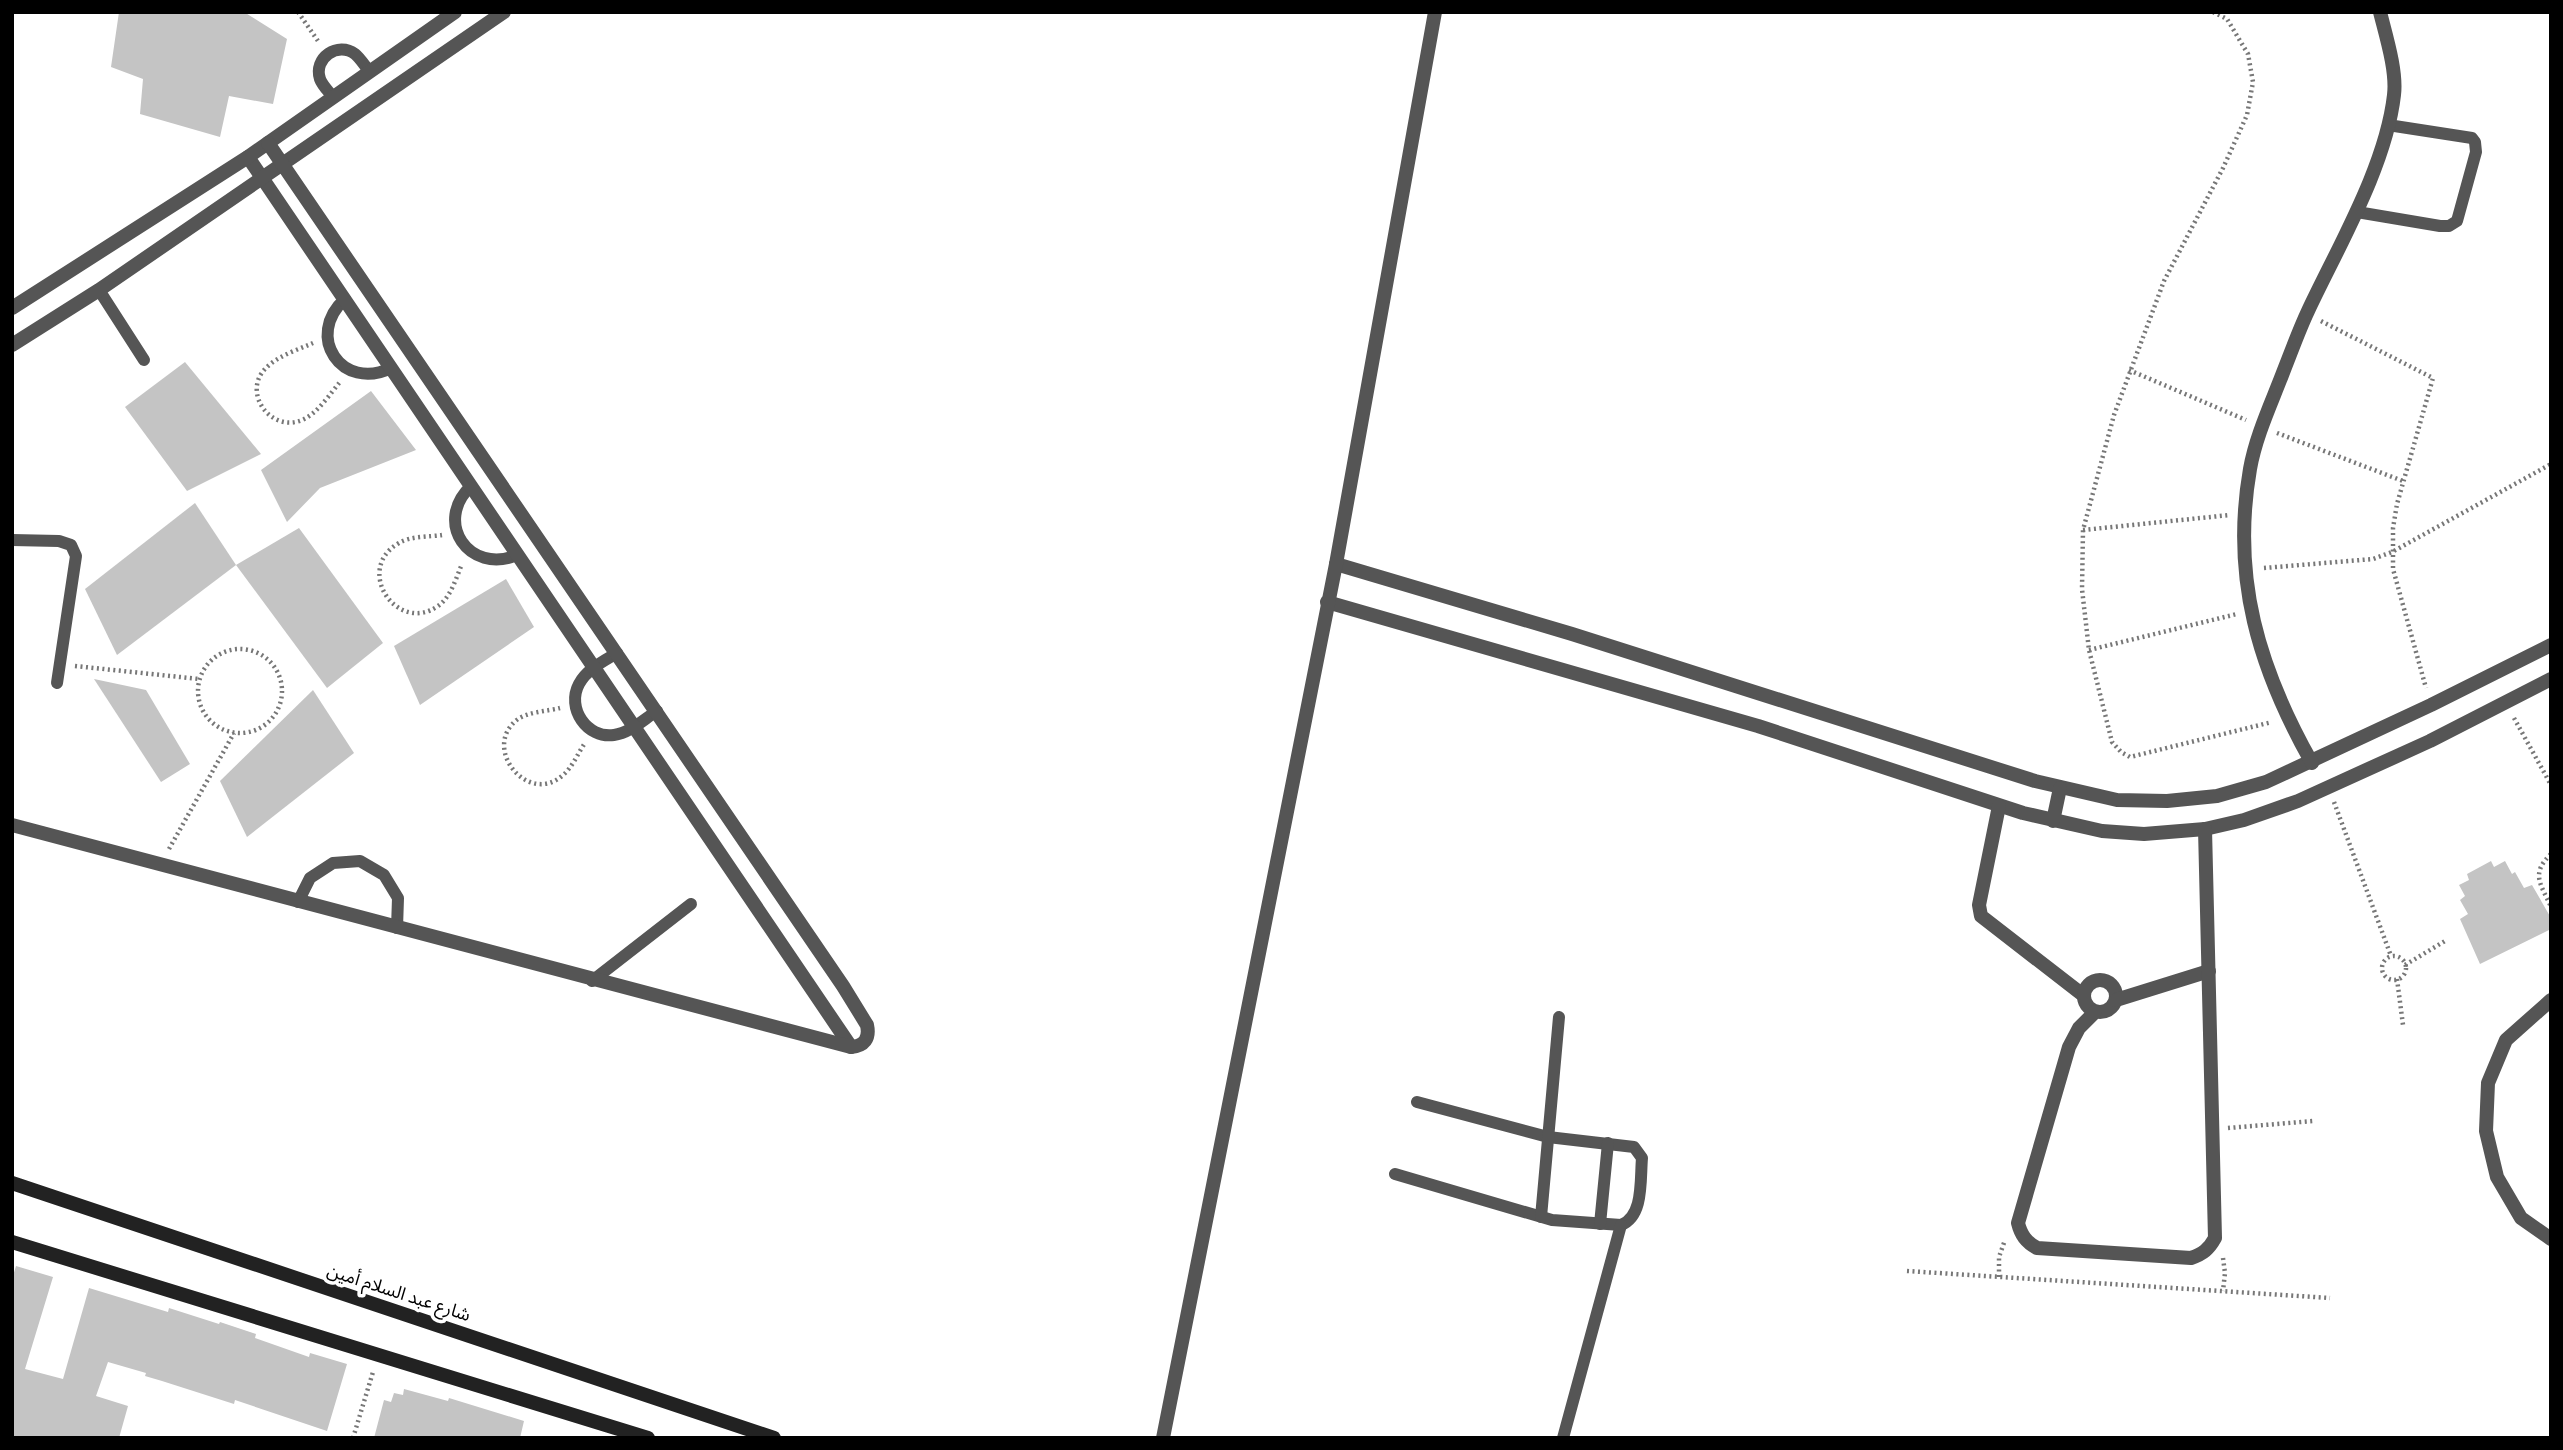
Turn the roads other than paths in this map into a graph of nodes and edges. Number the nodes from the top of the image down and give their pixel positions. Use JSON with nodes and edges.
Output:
{"nodes":[{"id":1,"x":455,"y":12,"type":"edge"},
{"id":2,"x":504,"y":12,"type":"edge"},
{"id":3,"x":1435,"y":12,"type":"edge"},
{"id":4,"x":2380,"y":12,"type":"edge"},
{"id":5,"x":370,"y":72,"type":"junction"},
{"id":6,"x":333,"y":97,"type":"junction"},
{"id":7,"x":2388,"y":125,"type":"junction"},
{"id":8,"x":268,"y":143,"type":"junction"},
{"id":9,"x":248,"y":157,"type":"junction"},
{"id":10,"x":283,"y":165,"type":"junction"},
{"id":11,"x":263,"y":178,"type":"junction"},
{"id":12,"x":2357,"y":212,"type":"junction"},
{"id":13,"x":99,"y":290,"type":"junction"},
{"id":14,"x":345,"y":299,"type":"junction"},
{"id":15,"x":12,"y":308,"type":"edge"},
{"id":16,"x":12,"y":345,"type":"edge"},
{"id":17,"x":144,"y":360,"type":"dead end"},
{"id":18,"x":391,"y":368,"type":"junction"},
{"id":19,"x":471,"y":486,"type":"junction"},
{"id":20,"x":12,"y":540,"type":"edge"},
{"id":21,"x":517,"y":555,"type":"junction"},
{"id":22,"x":1336,"y":564,"type":"junction"},
{"id":23,"x":1327,"y":602,"type":"junction"},
{"id":24,"x":2551,"y":645,"type":"edge"},
{"id":25,"x":617,"y":653,"type":"junction"},
{"id":26,"x":594,"y":668,"type":"junction"},
{"id":27,"x":2551,"y":679,"type":"edge"},
{"id":28,"x":57,"y":683,"type":"dead end"},
{"id":29,"x":657,"y":711,"type":"junction"},
{"id":30,"x":634,"y":727,"type":"junction"},
{"id":31,"x":2312,"y":763,"type":"junction"},
{"id":32,"x":2060,"y":788,"type":"junction"},
{"id":33,"x":1999,"y":806,"type":"junction"},
{"id":34,"x":2053,"y":821,"type":"junction"},
{"id":35,"x":12,"y":825,"type":"edge"},
{"id":36,"x":2205,"y":829,"type":"junction"},
{"id":37,"x":298,"y":902,"type":"junction"},
{"id":38,"x":691,"y":904,"type":"dead end"},
{"id":39,"x":397,"y":928,"type":"junction"},
{"id":40,"x":2209,"y":971,"type":"junction"},
{"id":41,"x":592,"y":981,"type":"junction"},
{"id":42,"x":2083,"y":995,"type":"junction"},
{"id":43,"x":2116,"y":1000,"type":"junction"},
{"id":44,"x":2551,"y":1000,"type":"edge"},
{"id":45,"x":2095,"y":1012,"type":"junction"},
{"id":46,"x":1559,"y":1017,"type":"dead end"},
{"id":47,"x":851,"y":1047,"type":"junction"},
{"id":48,"x":1416,"y":1102,"type":"dead end"},
{"id":49,"x":1548,"y":1137,"type":"junction"},
{"id":50,"x":1608,"y":1143,"type":"junction"},
{"id":51,"x":1395,"y":1174,"type":"dead end"},
{"id":52,"x":12,"y":1183,"type":"edge"},
{"id":53,"x":1541,"y":1217,"type":"junction"},
{"id":54,"x":1600,"y":1224,"type":"junction"},
{"id":55,"x":1620,"y":1225,"type":"junction"},
{"id":56,"x":2551,"y":1239,"type":"edge"},
{"id":57,"x":12,"y":1242,"type":"edge"},
{"id":58,"x":648,"y":1438,"type":"edge"},
{"id":59,"x":774,"y":1438,"type":"edge"},
{"id":60,"x":1163,"y":1438,"type":"edge"},
{"id":61,"x":1563,"y":1438,"type":"edge"}],
"edges":[{"from":1,"to":5,"type":"street"},
{"from":2,"to":10,"type":"street"},
{"from":3,"to":22,"type":"street"},
{"from":4,"to":7,"type":"street"},
{"from":5,"to":6,"type":"street"},
{"from":5,"to":6,"type":"lane"},
{"from":6,"to":8,"type":"street"},
{"from":7,"to":12,"type":"street"},
{"from":7,"to":12,"type":"lane"},
{"from":8,"to":9,"type":"street"},
{"from":8,"to":10,"type":"street"},
{"from":9,"to":11,"type":"street"},
{"from":9,"to":15,"type":"street"},
{"from":10,"to":11,"type":"street"},
{"from":10,"to":25,"type":"street"},
{"from":11,"to":13,"type":"street"},
{"from":11,"to":14,"type":"street"},
{"from":12,"to":31,"type":"street"},
{"from":13,"to":16,"type":"street"},
{"from":13,"to":17,"type":"lane"},
{"from":14,"to":18,"type":"street"},
{"from":14,"to":18,"type":"lane"},
{"from":18,"to":19,"type":"street"},
{"from":19,"to":21,"type":"street"},
{"from":19,"to":21,"type":"lane"},
{"from":20,"to":28,"type":"lane"},
{"from":21,"to":26,"type":"street"},
{"from":22,"to":23,"type":"street"},
{"from":22,"to":32,"type":"street"},
{"from":23,"to":33,"type":"street"},
{"from":23,"to":60,"type":"street"},
{"from":24,"to":31,"type":"street"},
{"from":25,"to":26,"type":"lane"},
{"from":25,"to":29,"type":"street"},
{"from":26,"to":30,"type":"street"},
{"from":26,"to":30,"type":"lane"},
{"from":27,"to":36,"type":"street"},
{"from":29,"to":30,"type":"lane"},
{"from":29,"to":47,"type":"street"},
{"from":30,"to":47,"type":"street"},
{"from":31,"to":32,"type":"street"},
{"from":32,"to":34,"type":"street"},
{"from":33,"to":34,"type":"street"},
{"from":33,"to":42,"type":"street"},
{"from":34,"to":36,"type":"street"},
{"from":35,"to":37,"type":"street"},
{"from":36,"to":40,"type":"street"},
{"from":37,"to":39,"type":"street"},
{"from":37,"to":39,"type":"lane"},
{"from":38,"to":41,"type":"lane"},
{"from":39,"to":41,"type":"street"},
{"from":40,"to":43,"type":"street"},
{"from":40,"to":45,"type":"street"},
{"from":41,"to":47,"type":"street"},
{"from":42,"to":43,"type":"street"},
{"from":42,"to":45,"type":"street"},
{"from":43,"to":45,"type":"street"},
{"from":44,"to":56,"type":"street"},
{"from":46,"to":49,"type":"lane"},
{"from":48,"to":49,"type":"lane"},
{"from":49,"to":50,"type":"lane"},
{"from":49,"to":53,"type":"lane"},
{"from":50,"to":54,"type":"lane"},
{"from":50,"to":55,"type":"lane"},
{"from":51,"to":53,"type":"lane"},
{"from":52,"to":59,"type":"street","name":"شارع عبد السلام أمين"},
{"from":53,"to":54,"type":"lane"},
{"from":54,"to":55,"type":"lane"},
{"from":55,"to":61,"type":"lane"},
{"from":57,"to":58,"type":"street"}]}
